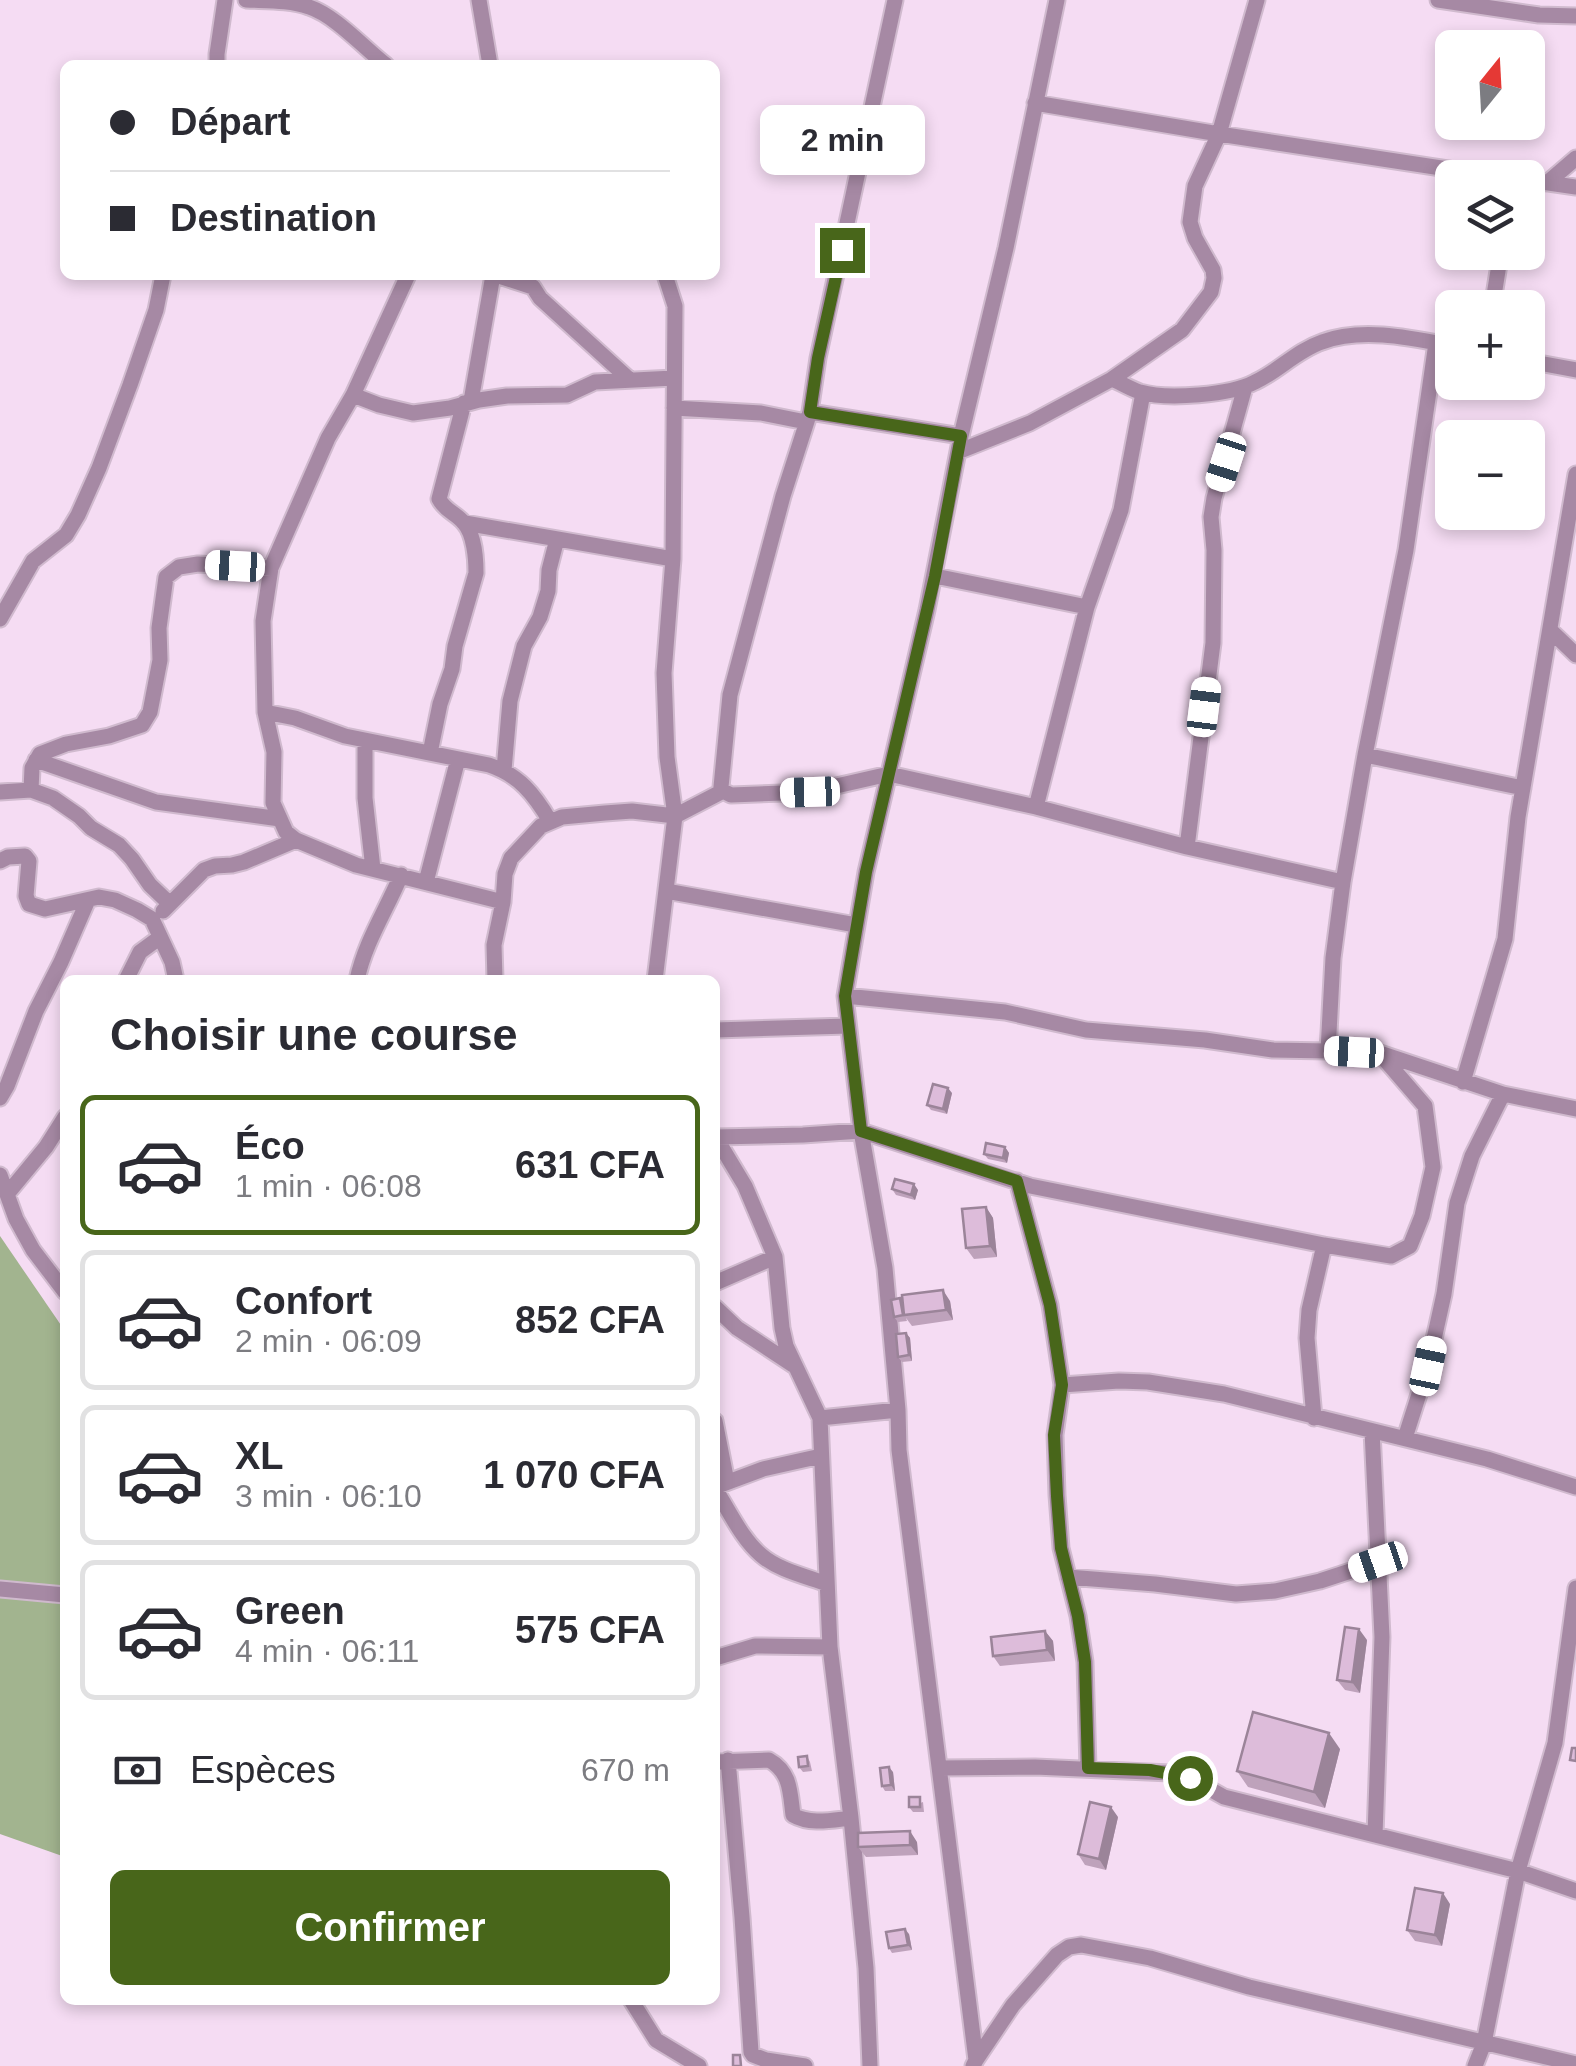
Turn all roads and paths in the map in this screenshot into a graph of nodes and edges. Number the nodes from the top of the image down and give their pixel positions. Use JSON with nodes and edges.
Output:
{"nodes":[{"id":1,"x":224,"y":0,"type":"edge"},
{"id":2,"x":246,"y":0,"type":"edge"},
{"id":3,"x":479,"y":0,"type":"edge"},
{"id":4,"x":895,"y":0,"type":"edge"},
{"id":5,"x":1057,"y":0,"type":"edge"},
{"id":6,"x":1257,"y":0,"type":"edge"},
{"id":7,"x":1438,"y":0,"type":"edge"},
{"id":8,"x":1576,"y":16,"type":"edge"},
{"id":9,"x":217,"y":60,"type":"edge"},
{"id":10,"x":380,"y":60,"type":"edge"},
{"id":11,"x":489,"y":60,"type":"edge"},
{"id":12,"x":1034,"y":102,"type":"junction"},
{"id":13,"x":1219,"y":134,"type":"junction"},
{"id":14,"x":1576,"y":158,"type":"edge"},
{"id":15,"x":1435,"y":167,"type":"edge"},
{"id":16,"x":1547,"y":183,"type":"joint"},
{"id":17,"x":1576,"y":187,"type":"edge"},
{"id":18,"x":162,"y":280,"type":"edge"},
{"id":19,"x":406,"y":280,"type":"edge"},
{"id":20,"x":494,"y":280,"type":"edge"},
{"id":21,"x":511,"y":280,"type":"edge"},
{"id":22,"x":667,"y":280,"type":"edge"},
{"id":23,"x":1435,"y":343,"type":"edge"},
{"id":24,"x":1545,"y":364,"type":"edge"},
{"id":25,"x":1576,"y":370,"type":"edge"},
{"id":26,"x":674,"y":378,"type":"junction"},
{"id":27,"x":1112,"y":379,"type":"junction"},
{"id":28,"x":630,"y":380,"type":"junction"},
{"id":29,"x":1245,"y":387,"type":"junction"},
{"id":30,"x":1142,"y":393,"type":"junction"},
{"id":31,"x":1435,"y":393,"type":"edge"},
{"id":32,"x":354,"y":395,"type":"junction"},
{"id":33,"x":468,"y":402,"type":"junction"},
{"id":34,"x":674,"y":408,"type":"junction"},
{"id":35,"x":808,"y":417,"type":"junction"},
{"id":36,"x":961,"y":443,"type":"junction"},
{"id":37,"x":1576,"y":474,"type":"edge"},
{"id":38,"x":465,"y":523,"type":"junction"},
{"id":39,"x":557,"y":539,"type":"junction"},
{"id":40,"x":673,"y":560,"type":"junction"},
{"id":41,"x":271,"y":568,"type":"junction"},
{"id":42,"x":935,"y":576,"type":"junction"},
{"id":43,"x":1087,"y":607,"type":"junction"},
{"id":44,"x":0,"y":619,"type":"edge"},
{"id":45,"x":1550,"y":630,"type":"junction"},
{"id":46,"x":1576,"y":655,"type":"edge"},
{"id":47,"x":265,"y":712,"type":"junction"},
{"id":48,"x":366,"y":740,"type":"junction"},
{"id":49,"x":430,"y":753,"type":"junction"},
{"id":50,"x":1365,"y":755,"type":"junction"},
{"id":51,"x":36,"y":760,"type":"junction"},
{"id":52,"x":458,"y":760,"type":"junction"},
{"id":53,"x":504,"y":770,"type":"junction"},
{"id":54,"x":889,"y":774,"type":"junction"},
{"id":55,"x":1523,"y":788,"type":"junction"},
{"id":56,"x":31,"y":790,"type":"junction"},
{"id":57,"x":723,"y":791,"type":"junction"},
{"id":58,"x":0,"y":792,"type":"edge"},
{"id":59,"x":1036,"y":807,"type":"junction"},
{"id":60,"x":676,"y":816,"type":"junction"},
{"id":61,"x":280,"y":820,"type":"junction"},
{"id":62,"x":550,"y":821,"type":"junction"},
{"id":63,"x":296,"y":840,"type":"junction"},
{"id":64,"x":1187,"y":847,"type":"junction"},
{"id":65,"x":0,"y":861,"type":"edge"},
{"id":66,"x":372,"y":869,"type":"junction"},
{"id":67,"x":401,"y":875,"type":"junction"},
{"id":68,"x":426,"y":882,"type":"junction"},
{"id":69,"x":1342,"y":882,"type":"junction"},
{"id":70,"x":666,"y":890,"type":"junction"},
{"id":71,"x":88,"y":900,"type":"junction"},
{"id":72,"x":502,"y":902,"type":"junction"},
{"id":73,"x":170,"y":904,"type":"junction"},
{"id":74,"x":152,"y":920,"type":"junction"},
{"id":75,"x":856,"y":925,"type":"junction"},
{"id":76,"x":160,"y":938,"type":"junction"},
{"id":77,"x":128,"y":975,"type":"edge"},
{"id":78,"x":175,"y":975,"type":"edge"},
{"id":79,"x":357,"y":975,"type":"edge"},
{"id":80,"x":495,"y":975,"type":"edge"},
{"id":81,"x":656,"y":975,"type":"edge"},
{"id":82,"x":845,"y":996,"type":"junction"},
{"id":83,"x":848,"y":1026,"type":"junction"},
{"id":84,"x":720,"y":1030,"type":"edge"},
{"id":85,"x":1328,"y":1051,"type":"junction"},
{"id":86,"x":1380,"y":1053,"type":"junction"},
{"id":87,"x":1463,"y":1082,"type":"junction"},
{"id":88,"x":1503,"y":1094,"type":"junction"},
{"id":89,"x":0,"y":1098,"type":"edge"},
{"id":90,"x":1576,"y":1109,"type":"edge"},
{"id":91,"x":60,"y":1125,"type":"edge"},
{"id":92,"x":861,"y":1131,"type":"junction"},
{"id":93,"x":720,"y":1136,"type":"edge"},
{"id":94,"x":720,"y":1144,"type":"edge"},
{"id":95,"x":0,"y":1175,"type":"edge"},
{"id":96,"x":1017,"y":1181,"type":"junction"},
{"id":97,"x":8,"y":1193,"type":"junction"},
{"id":98,"x":1324,"y":1245,"type":"junction"},
{"id":99,"x":776,"y":1257,"type":"junction"},
{"id":100,"x":59,"y":1273,"type":"edge"},
{"id":101,"x":720,"y":1281,"type":"edge"},
{"id":102,"x":720,"y":1312,"type":"edge"},
{"id":103,"x":793,"y":1365,"type":"junction"},
{"id":104,"x":1062,"y":1385,"type":"junction"},
{"id":105,"x":898,"y":1410,"type":"junction"},
{"id":106,"x":820,"y":1418,"type":"junction"},
{"id":107,"x":1314,"y":1418,"type":"junction"},
{"id":108,"x":1372,"y":1431,"type":"junction"},
{"id":109,"x":1405,"y":1438,"type":"junction"},
{"id":110,"x":821,"y":1456,"type":"junction"},
{"id":111,"x":720,"y":1486,"type":"edge"},
{"id":112,"x":1576,"y":1487,"type":"edge"},
{"id":113,"x":720,"y":1488,"type":"edge"},
{"id":114,"x":1378,"y":1562,"type":"junction"},
{"id":115,"x":1068,"y":1578,"type":"junction"},
{"id":116,"x":827,"y":1584,"type":"junction"},
{"id":117,"x":1576,"y":1588,"type":"edge"},
{"id":118,"x":0,"y":1589,"type":"edge"},
{"id":119,"x":60,"y":1595,"type":"edge"},
{"id":120,"x":830,"y":1647,"type":"junction"},
{"id":121,"x":720,"y":1656,"type":"edge"},
{"id":122,"x":722,"y":1761,"type":"edge"},
{"id":123,"x":940,"y":1768,"type":"junction"},
{"id":124,"x":1088,"y":1768,"type":"junction"},
{"id":125,"x":851,"y":1818,"type":"junction"},
{"id":126,"x":1375,"y":1835,"type":"junction"},
{"id":127,"x":1518,"y":1872,"type":"junction"},
{"id":128,"x":1576,"y":1891,"type":"edge"},
{"id":129,"x":634,"y":2005,"type":"edge"},
{"id":130,"x":1484,"y":2043,"type":"junction"},
{"id":131,"x":974,"y":2063,"type":"edge"},
{"id":132,"x":1576,"y":2064,"type":"edge"},
{"id":133,"x":699,"y":2066,"type":"edge"},
{"id":134,"x":806,"y":2066,"type":"edge"},
{"id":135,"x":870,"y":2066,"type":"edge"},
{"id":136,"x":1475,"y":2066,"type":"edge"}],
"edges":[{"from":1,"to":9,"type":"street"},
{"from":2,"to":10,"type":"street"},
{"from":3,"to":11,"type":"street"},
{"from":4,"to":35,"type":"street"},
{"from":5,"to":12,"type":"street"},
{"from":6,"to":13,"type":"street"},
{"from":7,"to":8,"type":"street"},
{"from":12,"to":13,"type":"street"},
{"from":12,"to":36,"type":"street"},
{"from":13,"to":15,"type":"street"},
{"from":13,"to":27,"type":"street"},
{"from":14,"to":16,"type":"street"},
{"from":16,"to":17,"type":"street"},
{"from":18,"to":44,"type":"street"},
{"from":19,"to":32,"type":"street"},
{"from":20,"to":33,"type":"street"},
{"from":21,"to":28,"type":"street"},
{"from":22,"to":26,"type":"street"},
{"from":23,"to":29,"type":"street"},
{"from":24,"to":25,"type":"street"},
{"from":26,"to":28,"type":"street"},
{"from":26,"to":34,"type":"street"},
{"from":27,"to":30,"type":"street"},
{"from":27,"to":36,"type":"street"},
{"from":28,"to":33,"type":"street"},
{"from":29,"to":30,"type":"street"},
{"from":29,"to":64,"type":"street"},
{"from":30,"to":43,"type":"street"},
{"from":31,"to":50,"type":"street"},
{"from":32,"to":33,"type":"street"},
{"from":32,"to":41,"type":"street"},
{"from":33,"to":38,"type":"street"},
{"from":34,"to":35,"type":"street"},
{"from":34,"to":40,"type":"street"},
{"from":35,"to":36,"type":"street"},
{"from":35,"to":57,"type":"street"},
{"from":36,"to":42,"type":"street"},
{"from":37,"to":45,"type":"street"},
{"from":38,"to":39,"type":"street"},
{"from":38,"to":49,"type":"street"},
{"from":39,"to":40,"type":"street"},
{"from":39,"to":53,"type":"street"},
{"from":40,"to":60,"type":"street"},
{"from":41,"to":47,"type":"street"},
{"from":41,"to":51,"type":"street"},
{"from":42,"to":43,"type":"street"},
{"from":42,"to":54,"type":"street"},
{"from":43,"to":59,"type":"street"},
{"from":45,"to":46,"type":"street"},
{"from":45,"to":55,"type":"street"},
{"from":47,"to":48,"type":"street"},
{"from":47,"to":61,"type":"street"},
{"from":48,"to":49,"type":"street"},
{"from":48,"to":66,"type":"street"},
{"from":49,"to":52,"type":"street"},
{"from":50,"to":55,"type":"street"},
{"from":50,"to":69,"type":"street"},
{"from":51,"to":56,"type":"street"},
{"from":51,"to":61,"type":"street"},
{"from":52,"to":53,"type":"street"},
{"from":52,"to":68,"type":"street"},
{"from":53,"to":62,"type":"street"},
{"from":54,"to":57,"type":"street"},
{"from":54,"to":59,"type":"street"},
{"from":54,"to":75,"type":"street"},
{"from":55,"to":87,"type":"street"},
{"from":56,"to":58,"type":"street"},
{"from":56,"to":73,"type":"street"},
{"from":57,"to":60,"type":"street"},
{"from":59,"to":64,"type":"street"},
{"from":60,"to":62,"type":"street"},
{"from":60,"to":70,"type":"street"},
{"from":61,"to":63,"type":"street"},
{"from":62,"to":72,"type":"street"},
{"from":63,"to":66,"type":"street"},
{"from":63,"to":73,"type":"street"},
{"from":64,"to":69,"type":"street"},
{"from":65,"to":71,"type":"street"},
{"from":66,"to":67,"type":"street"},
{"from":67,"to":68,"type":"street"},
{"from":67,"to":79,"type":"street"},
{"from":68,"to":72,"type":"street"},
{"from":69,"to":85,"type":"street"},
{"from":70,"to":75,"type":"street"},
{"from":70,"to":81,"type":"street"},
{"from":71,"to":74,"type":"street"},
{"from":71,"to":89,"type":"street"},
{"from":72,"to":80,"type":"street"},
{"from":73,"to":74,"type":"street"},
{"from":74,"to":76,"type":"street"},
{"from":75,"to":82,"type":"street"},
{"from":76,"to":77,"type":"street"},
{"from":76,"to":78,"type":"street"},
{"from":82,"to":83,"type":"street"},
{"from":82,"to":85,"type":"street"},
{"from":83,"to":84,"type":"street"},
{"from":83,"to":92,"type":"street"},
{"from":85,"to":86,"type":"street"},
{"from":86,"to":87,"type":"street"},
{"from":86,"to":98,"type":"street"},
{"from":87,"to":88,"type":"street"},
{"from":88,"to":90,"type":"street"},
{"from":88,"to":109,"type":"street"},
{"from":91,"to":97,"type":"street"},
{"from":92,"to":93,"type":"street"},
{"from":92,"to":96,"type":"street"},
{"from":92,"to":105,"type":"street"},
{"from":94,"to":99,"type":"street"},
{"from":95,"to":97,"type":"street"},
{"from":96,"to":98,"type":"street"},
{"from":96,"to":104,"type":"street"},
{"from":97,"to":100,"type":"street"},
{"from":98,"to":107,"type":"street"},
{"from":99,"to":101,"type":"street"},
{"from":99,"to":103,"type":"street"},
{"from":102,"to":103,"type":"street"},
{"from":103,"to":106,"type":"street"},
{"from":104,"to":107,"type":"street"},
{"from":104,"to":115,"type":"street"},
{"from":105,"to":106,"type":"street"},
{"from":105,"to":123,"type":"street"},
{"from":106,"to":110,"type":"street"},
{"from":107,"to":108,"type":"street"},
{"from":108,"to":109,"type":"street"},
{"from":108,"to":114,"type":"street"},
{"from":109,"to":112,"type":"street"},
{"from":110,"to":111,"type":"street"},
{"from":110,"to":116,"type":"street"},
{"from":113,"to":116,"type":"street"},
{"from":114,"to":115,"type":"street"},
{"from":114,"to":126,"type":"street"},
{"from":115,"to":124,"type":"street"},
{"from":116,"to":120,"type":"street"},
{"from":117,"to":127,"type":"street"},
{"from":118,"to":119,"type":"street"},
{"from":120,"to":121,"type":"street"},
{"from":120,"to":125,"type":"street"},
{"from":122,"to":125,"type":"street"},
{"from":122,"to":134,"type":"street"},
{"from":123,"to":124,"type":"street"},
{"from":123,"to":131,"type":"street"},
{"from":124,"to":126,"type":"street"},
{"from":125,"to":135,"type":"street"},
{"from":126,"to":127,"type":"street"},
{"from":127,"to":128,"type":"street"},
{"from":127,"to":130,"type":"street"},
{"from":129,"to":133,"type":"street"},
{"from":130,"to":131,"type":"street"},
{"from":130,"to":132,"type":"street"},
{"from":130,"to":136,"type":"street"}]}
